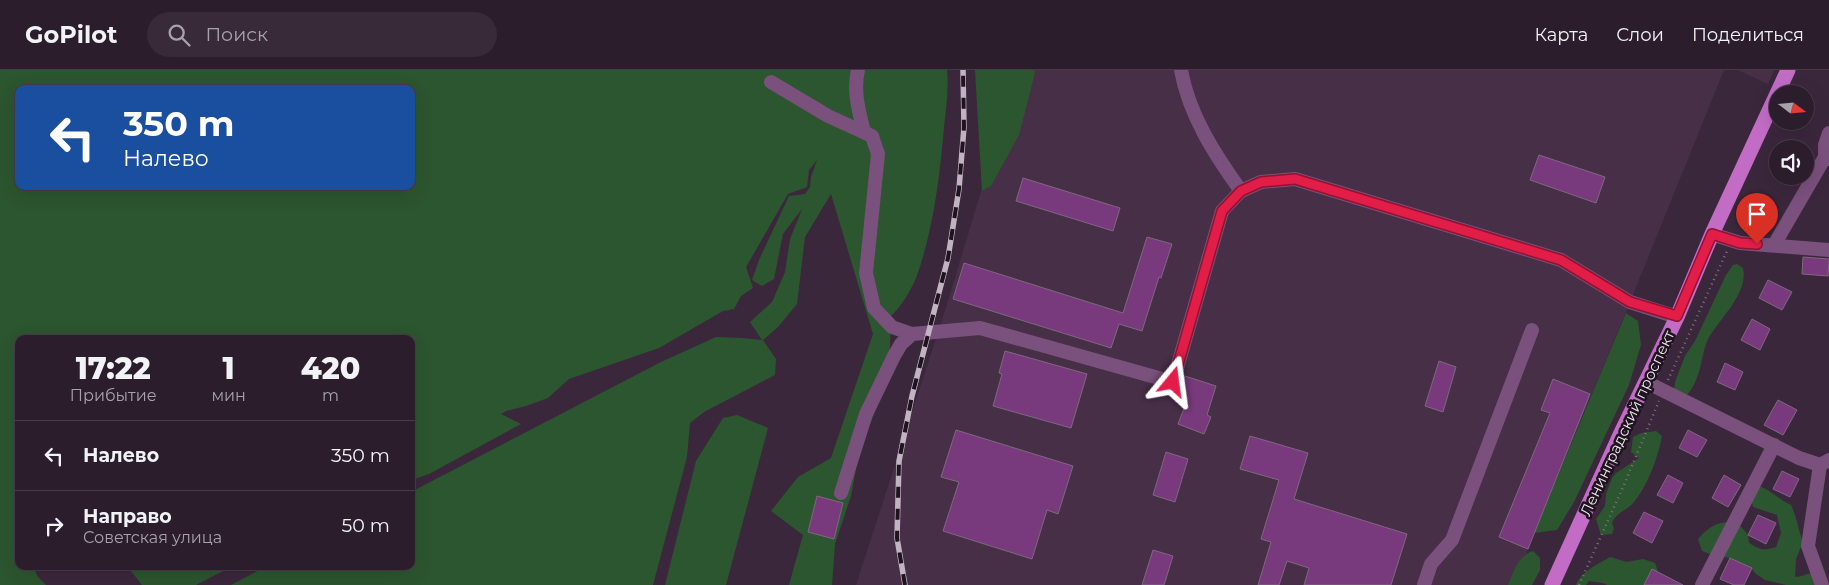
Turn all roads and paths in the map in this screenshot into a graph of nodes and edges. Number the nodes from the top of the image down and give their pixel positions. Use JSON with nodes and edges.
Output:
{"nodes":[{"id":1,"x":858,"y":70,"type":"edge"},
{"id":2,"x":1181,"y":70,"type":"edge"},
{"id":3,"x":1788,"y":70,"type":"edge"},
{"id":4,"x":771,"y":82,"type":"dead end"},
{"id":5,"x":864,"y":132,"type":"junction"},
{"id":6,"x":1829,"y":133,"type":"edge"},
{"id":7,"x":1827,"y":158,"type":"edge"},
{"id":8,"x":1241,"y":191,"type":"junction"},
{"id":9,"x":1712,"y":234,"type":"junction"},
{"id":10,"x":1732,"y":240,"type":"junction"},
{"id":11,"x":1774,"y":245,"type":"junction"},
{"id":12,"x":1829,"y":250,"type":"edge"},
{"id":13,"x":1677,"y":316,"type":"junction"},
{"id":14,"x":1532,"y":330,"type":"dead end"},
{"id":15,"x":912,"y":334,"type":"junction"},
{"id":16,"x":1646,"y":382,"type":"junction"},
{"id":17,"x":1663,"y":390,"type":"junction"},
{"id":18,"x":1774,"y":445,"type":"junction"},
{"id":19,"x":1825,"y":463,"type":"edge"},
{"id":20,"x":841,"y":494,"type":"dead end"},
{"id":21,"x":1424,"y":585,"type":"edge"},
{"id":22,"x":1552,"y":585,"type":"edge"},
{"id":23,"x":1579,"y":585,"type":"edge"},
{"id":24,"x":1702,"y":585,"type":"edge"},
{"id":25,"x":1822,"y":585,"type":"edge"}],
"edges":[{"from":1,"to":5,"type":"street"},
{"from":2,"to":8,"type":"street"},
{"from":3,"to":9,"type":"main road","name":"Ленинградский проспект"},
{"from":4,"to":5,"type":"street"},
{"from":5,"to":15,"type":"street"},
{"from":6,"to":7,"type":"street"},
{"from":7,"to":11,"type":"street"},
{"from":8,"to":13,"type":"street"},
{"from":8,"to":15,"type":"street"},
{"from":9,"to":10,"type":"street"},
{"from":9,"to":13,"type":"main road","name":"Ленинградский проспект"},
{"from":10,"to":11,"type":"street"},
{"from":10,"to":17,"type":"path"},
{"from":11,"to":12,"type":"street"},
{"from":13,"to":16,"type":"main road","name":"Ленинградский проспект"},
{"from":14,"to":21,"type":"street"},
{"from":15,"to":20,"type":"street"},
{"from":16,"to":17,"type":"street"},
{"from":16,"to":22,"type":"main road","name":"Ленинградский проспект"},
{"from":17,"to":18,"type":"street"},
{"from":17,"to":23,"type":"path"},
{"from":18,"to":19,"type":"street"},
{"from":18,"to":24,"type":"street"},
{"from":19,"to":25,"type":"street"}]}
